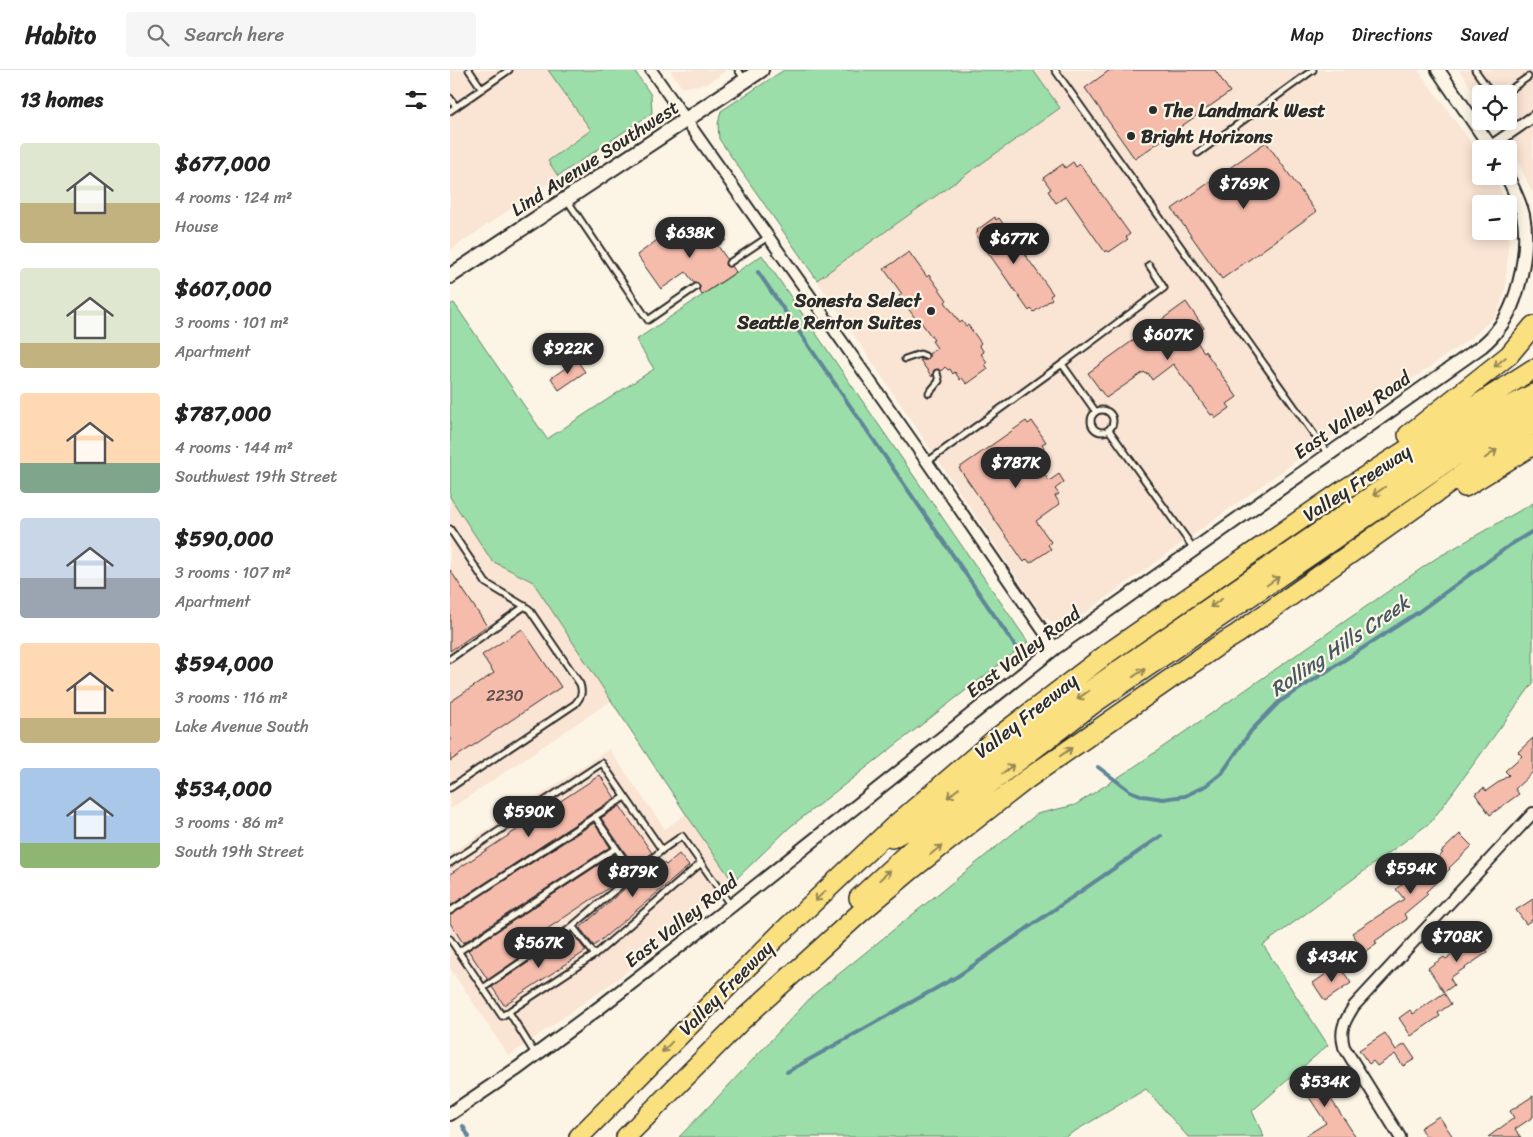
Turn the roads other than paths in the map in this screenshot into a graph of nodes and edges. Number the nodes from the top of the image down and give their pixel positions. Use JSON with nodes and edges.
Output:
{"nodes":[{"id":1,"x":468,"y":70,"type":"edge"},
{"id":2,"x":509,"y":70,"type":"edge"},
{"id":3,"x":651,"y":70,"type":"edge"},
{"id":4,"x":761,"y":70,"type":"edge"},
{"id":5,"x":1055,"y":70,"type":"edge"},
{"id":6,"x":1313,"y":70,"type":"edge"},
{"id":7,"x":1475,"y":70,"type":"edge"},
{"id":8,"x":1441,"y":74,"type":"edge"},
{"id":9,"x":742,"y":75,"type":"edge"},
{"id":10,"x":1528,"y":77,"type":"dead end"},
{"id":11,"x":1486,"y":85,"type":"edge"},
{"id":12,"x":1517,"y":85,"type":"edge"},
{"id":13,"x":482,"y":89,"type":"junction"},
{"id":14,"x":450,"y":98,"type":"edge"},
{"id":15,"x":456,"y":107,"type":"junction"},
{"id":16,"x":450,"y":111,"type":"edge"},
{"id":17,"x":1533,"y":117,"type":"edge"},
{"id":18,"x":686,"y":120,"type":"junction"},
{"id":19,"x":1487,"y":140,"type":"edge"},
{"id":20,"x":1502,"y":140,"type":"edge"},
{"id":21,"x":1198,"y":153,"type":"dead end"},
{"id":22,"x":1511,"y":185,"type":"edge"},
{"id":23,"x":566,"y":199,"type":"junction"},
{"id":24,"x":768,"y":237,"type":"junction"},
{"id":25,"x":730,"y":263,"type":"dead end"},
{"id":26,"x":1149,"y":266,"type":"dead end"},
{"id":27,"x":450,"y":276,"type":"edge"},
{"id":28,"x":696,"y":287,"type":"dead end"},
{"id":29,"x":1533,"y":326,"type":"edge"},
{"id":30,"x":925,"y":356,"type":"dead end"},
{"id":31,"x":906,"y":359,"type":"dead end"},
{"id":32,"x":1062,"y":364,"type":"junction"},
{"id":33,"x":1533,"y":369,"type":"edge"},
{"id":34,"x":937,"y":374,"type":"dead end"},
{"id":35,"x":929,"y":393,"type":"dead end"},
{"id":36,"x":1533,"y":394,"type":"edge"},
{"id":37,"x":1533,"y":411,"type":"edge"},
{"id":38,"x":1096,"y":412,"type":"junction"},
{"id":39,"x":1533,"y":424,"type":"edge"},
{"id":40,"x":1109,"y":430,"type":"junction"},
{"id":41,"x":1533,"y":445,"type":"edge"},
{"id":42,"x":1329,"y":454,"type":"junction"},
{"id":43,"x":927,"y":462,"type":"junction"},
{"id":44,"x":1423,"y":469,"type":"junction"},
{"id":45,"x":1339,"y":493,"type":"junction"},
{"id":46,"x":450,"y":529,"type":"edge"},
{"id":47,"x":1194,"y":550,"type":"junction"},
{"id":48,"x":525,"y":606,"type":"junction"},
{"id":49,"x":1237,"y":634,"type":"junction"},
{"id":50,"x":1055,"y":648,"type":"junction"},
{"id":51,"x":450,"y":659,"type":"edge"},
{"id":52,"x":450,"y":788,"type":"edge"},
{"id":53,"x":625,"y":797,"type":"junction"},
{"id":54,"x":1533,"y":813,"type":"edge"},
{"id":55,"x":595,"y":817,"type":"junction"},
{"id":56,"x":616,"y":848,"type":"junction"},
{"id":57,"x":662,"y":850,"type":"junction"},
{"id":58,"x":868,"y":850,"type":"junction"},
{"id":59,"x":450,"y":863,"type":"edge"},
{"id":60,"x":701,"y":863,"type":"junction"},
{"id":61,"x":634,"y":874,"type":"junction"},
{"id":62,"x":731,"y":906,"type":"junction"},
{"id":63,"x":450,"y":911,"type":"edge"},
{"id":64,"x":573,"y":926,"type":"junction"},
{"id":65,"x":450,"y":940,"type":"edge"},
{"id":66,"x":458,"y":952,"type":"junction"},
{"id":67,"x":595,"y":955,"type":"junction"},
{"id":68,"x":483,"y":988,"type":"junction"},
{"id":69,"x":509,"y":1012,"type":"junction"},
{"id":70,"x":741,"y":1020,"type":"junction"},
{"id":71,"x":536,"y":1055,"type":"junction"},
{"id":72,"x":450,"y":1114,"type":"edge"},
{"id":73,"x":579,"y":1137,"type":"edge"},
{"id":74,"x":626,"y":1137,"type":"edge"},
{"id":75,"x":1400,"y":1137,"type":"edge"}],
"edges":[{"from":1,"to":13,"type":"lane"},
{"from":2,"to":13,"type":"lane"},
{"from":3,"to":18,"type":"street"},
{"from":4,"to":9,"type":"main road","name":"Lind Avenue Southwest"},
{"from":5,"to":42,"type":"lane"},
{"from":6,"to":21,"type":"lane"},
{"from":7,"to":11,"type":"lane"},
{"from":8,"to":19,"type":"street"},
{"from":9,"to":18,"type":"main road","name":"Lind Avenue Southwest"},
{"from":10,"to":12,"type":"lane"},
{"from":13,"to":15,"type":"lane"},
{"from":14,"to":15,"type":"lane"},
{"from":15,"to":16,"type":"lane"},
{"from":17,"to":20,"type":"street"},
{"from":18,"to":23,"type":"main road","name":"Lind Avenue Southwest"},
{"from":18,"to":24,"type":"street"},
{"from":22,"to":42,"type":"street","name":"East Valley Road"},
{"from":23,"to":27,"type":"main road","name":"Lind Avenue Southwest"},
{"from":23,"to":28,"type":"lane"},
{"from":24,"to":25,"type":"lane"},
{"from":24,"to":43,"type":"street"},
{"from":26,"to":32,"type":"lane"},
{"from":29,"to":45,"type":"highway","one_way":true},
{"from":30,"to":31,"type":"lane"},
{"from":32,"to":38,"type":"lane"},
{"from":32,"to":43,"type":"lane"},
{"from":33,"to":45,"type":"highway","name":"Valley Freeway"},
{"from":34,"to":35,"type":"lane"},
{"from":36,"to":44,"type":"highway"},
{"from":37,"to":44,"type":"highway"},
{"from":38,"to":40,"type":"lane"},
{"from":38,"to":40,"type":"lane"},
{"from":49,"to":39,"type":"highway","name":"Valley Freeway","one_way":true},
{"from":40,"to":47,"type":"lane"},
{"from":41,"to":49,"type":"highway"},
{"from":42,"to":47,"type":"street","name":"East Valley Road"},
{"from":43,"to":50,"type":"street"},
{"from":44,"to":58,"type":"highway","one_way":true},
{"from":70,"to":44,"type":"highway","one_way":true},
{"from":45,"to":58,"type":"highway","name":"Valley Freeway"},
{"from":46,"to":48,"type":"lane"},
{"from":47,"to":50,"type":"street","name":"East Valley Road"},
{"from":48,"to":51,"type":"lane"},
{"from":48,"to":52,"type":"lane"},
{"from":70,"to":49,"type":"highway","name":"Valley Freeway","one_way":true},
{"from":50,"to":62,"type":"street","name":"East Valley Road"},
{"from":53,"to":55,"type":"lane"},
{"from":53,"to":57,"type":"lane"},
{"from":53,"to":59,"type":"lane"},
{"from":54,"to":75,"type":"street"},
{"from":55,"to":56,"type":"lane"},
{"from":55,"to":63,"type":"lane"},
{"from":56,"to":61,"type":"lane"},
{"from":56,"to":66,"type":"lane"},
{"from":57,"to":60,"type":"lane"},
{"from":57,"to":61,"type":"lane"},
{"from":58,"to":73,"type":"highway","name":"Valley Freeway","one_way":true},
{"from":60,"to":62,"type":"lane"},
{"from":60,"to":67,"type":"lane"},
{"from":61,"to":64,"type":"lane"},
{"from":62,"to":71,"type":"street","name":"East Valley Road"},
{"from":64,"to":67,"type":"lane"},
{"from":64,"to":68,"type":"lane"},
{"from":65,"to":66,"type":"lane"},
{"from":66,"to":68,"type":"lane"},
{"from":67,"to":69,"type":"lane"},
{"from":68,"to":69,"type":"lane"},
{"from":69,"to":71,"type":"lane"},
{"from":70,"to":74,"type":"highway","name":"Valley Freeway"},
{"from":71,"to":72,"type":"street","name":"East Valley Road"}]}
